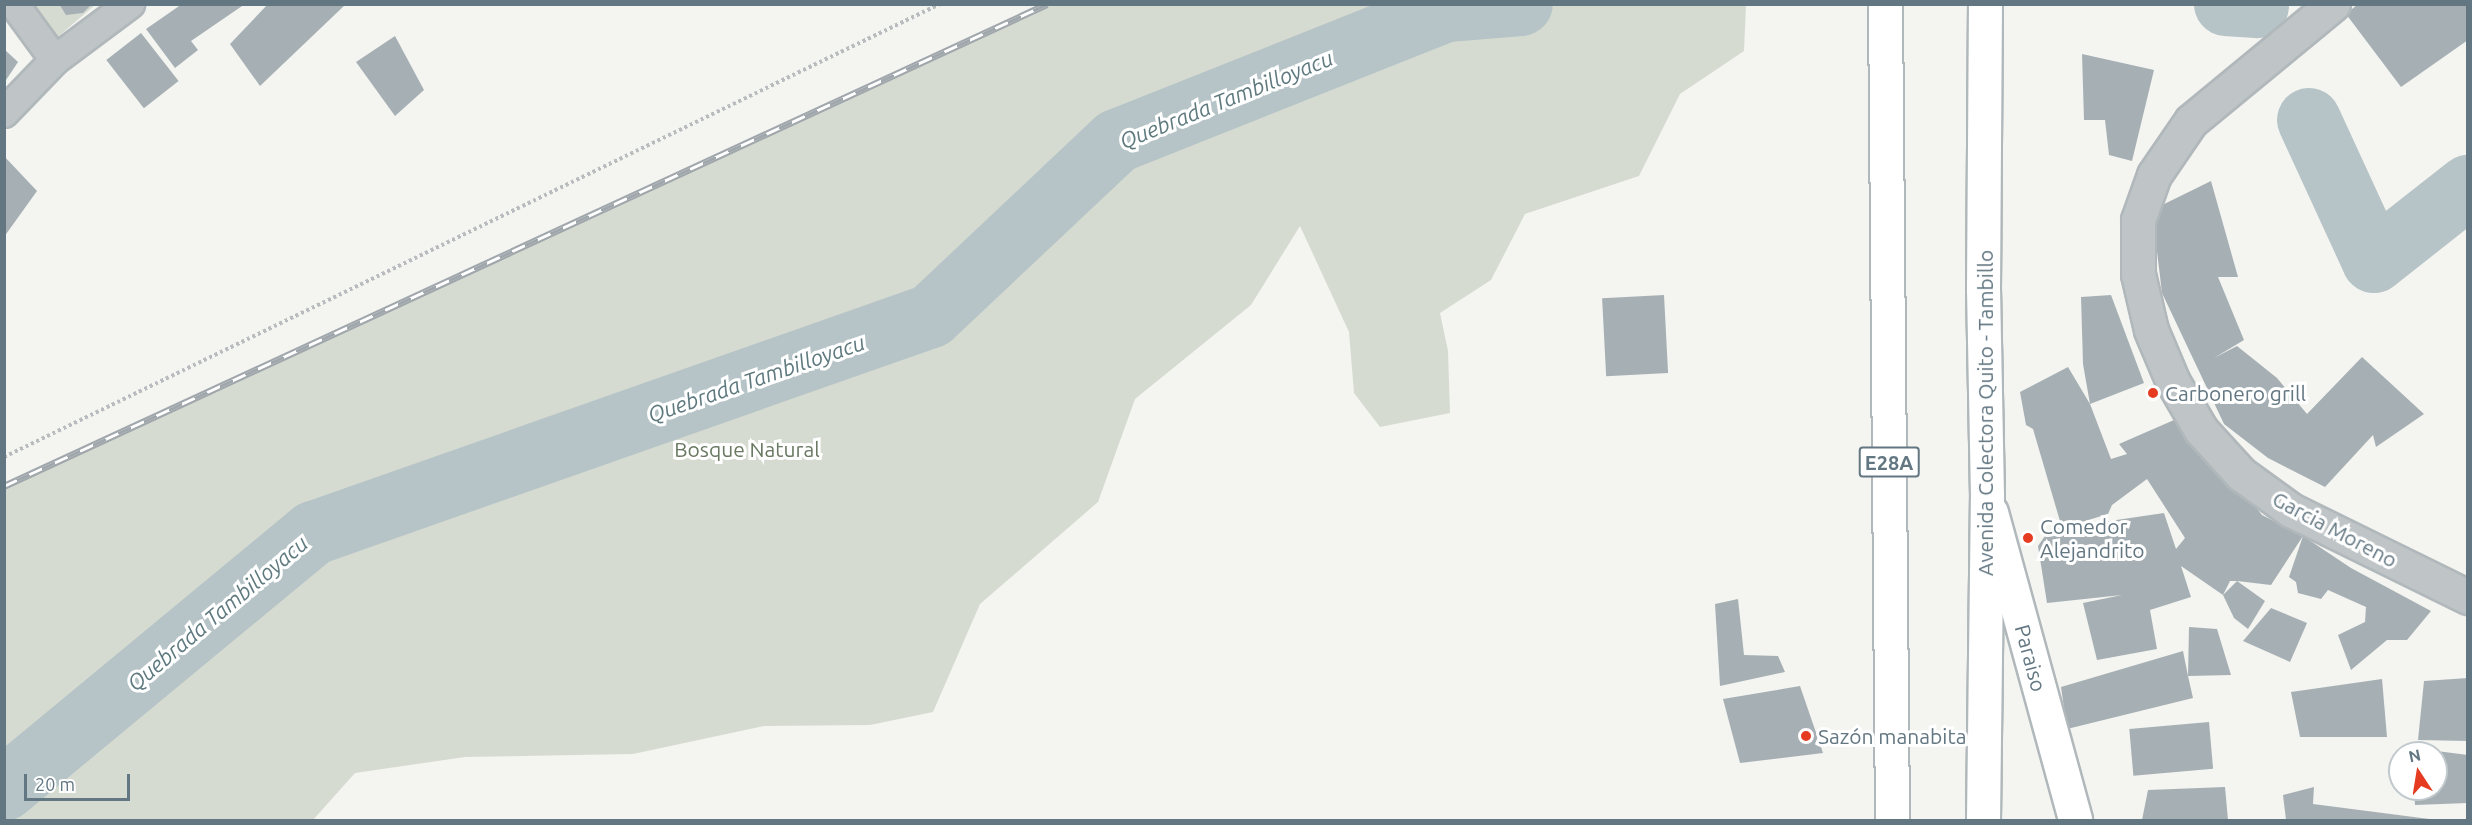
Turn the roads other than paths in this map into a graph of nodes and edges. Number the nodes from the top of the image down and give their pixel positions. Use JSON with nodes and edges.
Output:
{"nodes":[{"id":1,"x":15,"y":4,"type":"edge"},
{"id":2,"x":130,"y":4,"type":"edge"},
{"id":3,"x":1885,"y":4,"type":"edge"},
{"id":4,"x":1985,"y":4,"type":"edge"},
{"id":5,"x":2333,"y":4,"type":"edge"},
{"id":6,"x":55,"y":60,"type":"junction"},
{"id":7,"x":4,"y":112,"type":"edge"},
{"id":8,"x":1987,"y":496,"type":"junction"},
{"id":9,"x":2468,"y":597,"type":"edge"},
{"id":10,"x":1892,"y":820,"type":"edge"},
{"id":11,"x":1983,"y":820,"type":"edge"},
{"id":12,"x":2075,"y":820,"type":"edge"}],
"edges":[{"from":1,"to":6,"type":"street"},
{"from":2,"to":6,"type":"street"},
{"from":3,"to":10,"type":"main road","number":"E28A"},
{"from":4,"to":8,"type":"main road","name":"Avenida Colectora Quito - Tambillo"},
{"from":5,"to":9,"type":"street","name":"Garcia Moreno"},
{"from":6,"to":7,"type":"street"},
{"from":8,"to":11,"type":"main road","name":"Avenida Colectora Quito - Tambillo"},
{"from":8,"to":12,"type":"main road","name":"Paraiso"}]}
